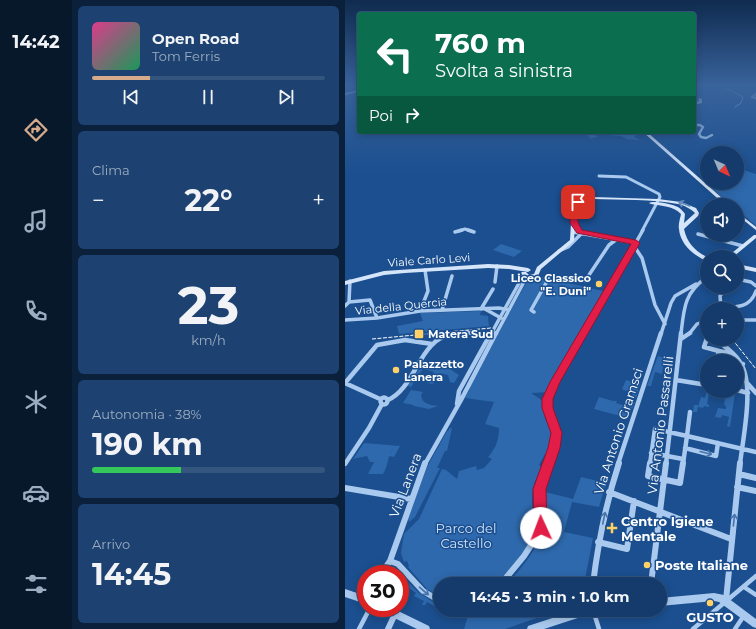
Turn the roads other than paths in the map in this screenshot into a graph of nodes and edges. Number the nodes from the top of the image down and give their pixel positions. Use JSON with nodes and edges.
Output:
{"nodes":[{"id":1,"x":696,"y":125,"type":"edge"},
{"id":2,"x":647,"y":134,"type":"edge"},
{"id":3,"x":712,"y":135,"type":"dead end"},
{"id":4,"x":599,"y":176,"type":"dead end"},
{"id":5,"x":615,"y":198,"type":"junction"},
{"id":6,"x":721,"y":198,"type":"edge"},
{"id":7,"x":744,"y":218,"type":"edge"},
{"id":8,"x":574,"y":223,"type":"junction"},
{"id":9,"x":681,"y":229,"type":"junction"},
{"id":10,"x":756,"y":229,"type":"edge"},
{"id":11,"x":455,"y":232,"type":"dead end"},
{"id":12,"x":474,"y":232,"type":"dead end"},
{"id":13,"x":573,"y":232,"type":"junction"},
{"id":14,"x":584,"y":233,"type":"junction"},
{"id":15,"x":699,"y":234,"type":"dead end"},
{"id":16,"x":756,"y":237,"type":"edge"},
{"id":17,"x":617,"y":239,"type":"junction"},
{"id":18,"x":635,"y":245,"type":"junction"},
{"id":19,"x":743,"y":246,"type":"junction"},
{"id":20,"x":739,"y":250,"type":"edge"},
{"id":21,"x":559,"y":251,"type":"junction"},
{"id":22,"x":700,"y":255,"type":"edge"},
{"id":23,"x":497,"y":266,"type":"junction"},
{"id":24,"x":746,"y":268,"type":"edge"},
{"id":25,"x":425,"y":270,"type":"junction"},
{"id":26,"x":756,"y":270,"type":"edge"},
{"id":27,"x":529,"y":272,"type":"junction"},
{"id":28,"x":452,"y":276,"type":"dead end"},
{"id":29,"x":550,"y":276,"type":"dead end"},
{"id":30,"x":530,"y":277,"type":"junction"},
{"id":31,"x":744,"y":280,"type":"edge"},
{"id":32,"x":585,"y":281,"type":"dead end"},
{"id":33,"x":700,"y":281,"type":"edge"},
{"id":34,"x":348,"y":282,"type":"edge"},
{"id":35,"x":495,"y":282,"type":"dead end"},
{"id":36,"x":696,"y":284,"type":"junction"},
{"id":37,"x":756,"y":286,"type":"edge"},
{"id":38,"x":493,"y":289,"type":"dead end"},
{"id":39,"x":756,"y":291,"type":"edge"},
{"id":40,"x":682,"y":294,"type":"junction"},
{"id":41,"x":688,"y":294,"type":"junction"},
{"id":42,"x":347,"y":297,"type":"edge"},
{"id":43,"x":686,"y":300,"type":"junction"},
{"id":44,"x":349,"y":302,"type":"junction"},
{"id":45,"x":345,"y":306,"type":"edge"},
{"id":46,"x":744,"y":306,"type":"edge"},
{"id":47,"x":499,"y":308,"type":"junction"},
{"id":48,"x":482,"y":309,"type":"junction"},
{"id":49,"x":507,"y":309,"type":"junction"},
{"id":50,"x":442,"y":310,"type":"junction"},
{"id":51,"x":420,"y":311,"type":"junction"},
{"id":52,"x":534,"y":312,"type":"dead end"},
{"id":53,"x":495,"y":316,"type":"junction"},
{"id":54,"x":377,"y":318,"type":"junction"},
{"id":55,"x":502,"y":318,"type":"junction"},
{"id":56,"x":345,"y":320,"type":"edge"},
{"id":57,"x":744,"y":320,"type":"edge"},
{"id":58,"x":756,"y":320,"type":"edge"},
{"id":59,"x":700,"y":322,"type":"edge"},
{"id":60,"x":665,"y":324,"type":"junction"},
{"id":61,"x":496,"y":326,"type":"junction"},
{"id":62,"x":492,"y":336,"type":"junction"},
{"id":63,"x":681,"y":339,"type":"junction"},
{"id":64,"x":432,"y":344,"type":"junction"},
{"id":65,"x":705,"y":346,"type":"edge"},
{"id":66,"x":724,"y":346,"type":"edge"},
{"id":67,"x":719,"y":351,"type":"junction"},
{"id":68,"x":718,"y":354,"type":"edge"},
{"id":69,"x":734,"y":354,"type":"joint"},
{"id":70,"x":744,"y":368,"type":"edge"},
{"id":71,"x":676,"y":380,"type":"junction"},
{"id":72,"x":345,"y":383,"type":"edge"},
{"id":73,"x":700,"y":384,"type":"edge"},
{"id":74,"x":748,"y":384,"type":"junction"},
{"id":75,"x":744,"y":392,"type":"edge"},
{"id":76,"x":748,"y":393,"type":"junction"},
{"id":77,"x":756,"y":393,"type":"edge"},
{"id":78,"x":381,"y":402,"type":"junction"},
{"id":79,"x":690,"y":412,"type":"dead end"},
{"id":80,"x":670,"y":433,"type":"junction"},
{"id":81,"x":686,"y":436,"type":"junction"},
{"id":82,"x":718,"y":443,"type":"junction"},
{"id":83,"x":685,"y":448,"type":"junction"},
{"id":84,"x":742,"y":448,"type":"junction"},
{"id":85,"x":651,"y":452,"type":"junction"},
{"id":86,"x":756,"y":452,"type":"edge"},
{"id":87,"x":667,"y":456,"type":"junction"},
{"id":88,"x":683,"y":459,"type":"junction"},
{"id":89,"x":345,"y":464,"type":"edge"},
{"id":90,"x":739,"y":474,"type":"junction"},
{"id":91,"x":756,"y":478,"type":"edge"},
{"id":92,"x":664,"y":480,"type":"junction"},
{"id":93,"x":737,"y":487,"type":"junction"},
{"id":94,"x":345,"y":488,"type":"edge"},
{"id":95,"x":756,"y":491,"type":"edge"},
{"id":96,"x":609,"y":492,"type":"junction"},
{"id":97,"x":411,"y":499,"type":"junction"},
{"id":98,"x":635,"y":501,"type":"junction"},
{"id":99,"x":660,"y":511,"type":"junction"},
{"id":100,"x":731,"y":539,"type":"junction"},
{"id":101,"x":598,"y":542,"type":"junction"},
{"id":102,"x":390,"y":561,"type":"junction"},
{"id":103,"x":387,"y":565,"type":"edge"},
{"id":104,"x":756,"y":576,"type":"edge"},
{"id":105,"x":506,"y":577,"type":"edge"},
{"id":106,"x":594,"y":577,"type":"edge"},
{"id":107,"x":652,"y":577,"type":"edge"},
{"id":108,"x":744,"y":587,"type":"junction"},
{"id":109,"x":345,"y":593,"type":"edge"},
{"id":110,"x":756,"y":595,"type":"edge"},
{"id":111,"x":357,"y":596,"type":"edge"},
{"id":112,"x":433,"y":597,"type":"edge"},
{"id":113,"x":726,"y":600,"type":"junction"},
{"id":114,"x":667,"y":601,"type":"edge"},
{"id":115,"x":365,"y":617,"type":"edge"},
{"id":116,"x":394,"y":617,"type":"edge"},
{"id":117,"x":401,"y":617,"type":"edge"},
{"id":118,"x":569,"y":617,"type":"edge"},
{"id":119,"x":594,"y":617,"type":"edge"},
{"id":120,"x":743,"y":617,"type":"dead end"},
{"id":121,"x":756,"y":624,"type":"edge"},
{"id":122,"x":359,"y":629,"type":"edge"},
{"id":123,"x":388,"y":629,"type":"edge"},
{"id":124,"x":426,"y":629,"type":"edge"},
{"id":125,"x":531,"y":629,"type":"edge"},
{"id":126,"x":599,"y":629,"type":"edge"},
{"id":127,"x":693,"y":629,"type":"edge"},
{"id":128,"x":735,"y":629,"type":"edge"}],
"edges":[{"from":1,"to":3,"type":"street"},
{"from":2,"to":6,"type":"main road"},
{"from":4,"to":18,"type":"street"},
{"from":5,"to":8,"type":"main road"},
{"from":5,"to":9,"type":"main road"},
{"from":9,"to":5,"type":"main road","one_way":true},
{"from":7,"to":10,"type":"main road"},
{"from":8,"to":13,"type":"main road"},
{"from":8,"to":14,"type":"street"},
{"from":9,"to":22,"type":"main road"},
{"from":11,"to":12,"type":"street"},
{"from":13,"to":14,"type":"street"},
{"from":13,"to":21,"type":"main road"},
{"from":14,"to":17,"type":"street"},
{"from":14,"to":21,"type":"street"},
{"from":15,"to":19,"type":"street"},
{"from":16,"to":19,"type":"main road"},
{"from":17,"to":18,"type":"street"},
{"from":17,"to":32,"type":"street"},
{"from":18,"to":60,"type":"street"},
{"from":18,"to":105,"type":"street"},
{"from":19,"to":20,"type":"main road"},
{"from":21,"to":27,"type":"main road"},
{"from":23,"to":25,"type":"main road","name":"Viale Carlo Levi"},
{"from":23,"to":27,"type":"main road","name":"Viale Carlo Levi"},
{"from":23,"to":35,"type":"street"},
{"from":24,"to":26,"type":"main road"},
{"from":25,"to":34,"type":"main road","name":"Viale Carlo Levi"},
{"from":25,"to":51,"type":"street"},
{"from":27,"to":30,"type":"main road","name":"Viale Carlo Levi"},
{"from":27,"to":30,"type":"main road"},
{"from":27,"to":49,"type":"street","name":"Via Lanera"},
{"from":28,"to":50,"type":"street"},
{"from":29,"to":52,"type":"street"},
{"from":30,"to":49,"type":"street","name":"Via Lanera"},
{"from":31,"to":37,"type":"street"},
{"from":33,"to":36,"type":"street","name":"Via Antonio Passarelli"},
{"from":34,"to":42,"type":"street"},
{"from":36,"to":40,"type":"street","name":"Via Antonio Gramsci"},
{"from":36,"to":41,"type":"street","name":"Via Antonio Passarelli"},
{"from":38,"to":48,"type":"street"},
{"from":39,"to":46,"type":"street"},
{"from":40,"to":41,"type":"street"},
{"from":40,"to":43,"type":"street"},
{"from":40,"to":60,"type":"street","name":"Via Antonio Gramsci"},
{"from":41,"to":43,"type":"street","name":"Via Antonio Passarelli"},
{"from":42,"to":44,"type":"street"},
{"from":43,"to":63,"type":"street","name":"Via Antonio Passarelli"},
{"from":44,"to":45,"type":"street"},
{"from":44,"to":54,"type":"street"},
{"from":47,"to":48,"type":"street","name":"Via della Quercia"},
{"from":47,"to":49,"type":"street","name":"Via della Quercia"},
{"from":47,"to":53,"type":"street"},
{"from":48,"to":50,"type":"street","name":"Via della Quercia"},
{"from":48,"to":53,"type":"street"},
{"from":49,"to":55,"type":"street","name":"Via Lanera"},
{"from":50,"to":51,"type":"street","name":"Via della Quercia"},
{"from":51,"to":54,"type":"street","name":"Via della Quercia"},
{"from":53,"to":55,"type":"street"},
{"from":53,"to":61,"type":"street"},
{"from":54,"to":56,"type":"street","name":"Via della Quercia"},
{"from":55,"to":61,"type":"street","name":"Via Lanera"},
{"from":55,"to":62,"type":"street","name":"Via Lanera"},
{"from":57,"to":58,"type":"street"},
{"from":59,"to":63,"type":"street"},
{"from":60,"to":96,"type":"street","name":"Via Antonio Gramsci"},
{"from":61,"to":62,"type":"street","name":"Via Lanera"},
{"from":62,"to":64,"type":"street"},
{"from":62,"to":97,"type":"street","name":"Via Lanera"},
{"from":63,"to":71,"type":"street","name":"Via Antonio Passarelli"},
{"from":64,"to":72,"type":"street"},
{"from":64,"to":78,"type":"street"},
{"from":65,"to":67,"type":"street"},
{"from":66,"to":69,"type":"street"},
{"from":67,"to":68,"type":"street"},
{"from":67,"to":69,"type":"street"},
{"from":70,"to":74,"type":"street"},
{"from":71,"to":73,"type":"street"},
{"from":71,"to":80,"type":"street","name":"Via Antonio Passarelli"},
{"from":72,"to":78,"type":"street"},
{"from":74,"to":76,"type":"street"},
{"from":74,"to":77,"type":"street"},
{"from":75,"to":76,"type":"street"},
{"from":76,"to":84,"type":"street"},
{"from":78,"to":89,"type":"street"},
{"from":79,"to":81,"type":"street"},
{"from":80,"to":81,"type":"street"},
{"from":80,"to":85,"type":"street"},
{"from":80,"to":87,"type":"street","name":"Via Antonio Passarelli"},
{"from":81,"to":82,"type":"street"},
{"from":81,"to":83,"type":"street"},
{"from":83,"to":82,"type":"street","one_way":true},
{"from":82,"to":84,"type":"street"},
{"from":83,"to":88,"type":"street"},
{"from":84,"to":86,"type":"street"},
{"from":84,"to":90,"type":"street"},
{"from":85,"to":87,"type":"street"},
{"from":85,"to":92,"type":"street"},
{"from":87,"to":88,"type":"street"},
{"from":87,"to":92,"type":"street","name":"Via Antonio Passarelli"},
{"from":88,"to":92,"type":"street"},
{"from":90,"to":91,"type":"street"},
{"from":90,"to":93,"type":"street"},
{"from":92,"to":99,"type":"street","name":"Via Antonio Passarelli"},
{"from":93,"to":95,"type":"street"},
{"from":100,"to":93,"type":"street","one_way":true},
{"from":94,"to":97,"type":"street"},
{"from":96,"to":98,"type":"street"},
{"from":101,"to":96,"type":"street","name":"Via Antonio Gramsci","one_way":true},
{"from":97,"to":102,"type":"street","name":"Via Lanera"},
{"from":98,"to":99,"type":"street"},
{"from":98,"to":101,"type":"street"},
{"from":99,"to":100,"type":"street"},
{"from":99,"to":107,"type":"street","name":"Via Antonio Passarelli"},
{"from":100,"to":113,"type":"street"},
{"from":101,"to":106,"type":"street","name":"Via Antonio Gramsci"},
{"from":102,"to":103,"type":"street","name":"Via Lanera"},
{"from":102,"to":112,"type":"street","one_way":true},
{"from":104,"to":108,"type":"street"},
{"from":108,"to":110,"type":"street"},
{"from":108,"to":113,"type":"street"},
{"from":109,"to":111,"type":"street"},
{"from":113,"to":114,"type":"street"},
{"from":113,"to":121,"type":"street"},
{"from":113,"to":127,"type":"street"},
{"from":115,"to":122,"type":"street"},
{"from":116,"to":123,"type":"street"},
{"from":117,"to":124,"type":"street"},
{"from":118,"to":125,"type":"street"},
{"from":119,"to":126,"type":"street"},
{"from":120,"to":128,"type":"street"}]}
